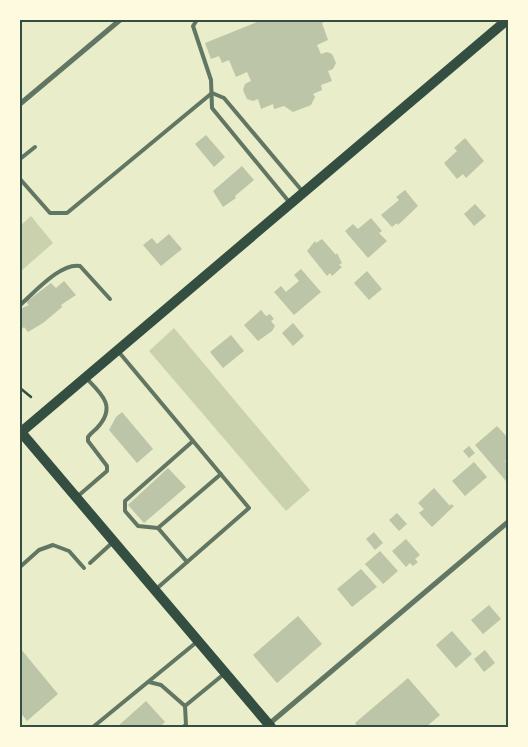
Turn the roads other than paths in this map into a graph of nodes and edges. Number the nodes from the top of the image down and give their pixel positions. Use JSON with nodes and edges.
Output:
{"nodes":[{"id":1,"x":120,"y":20,"type":"edge"},
{"id":2,"x":197,"y":20,"type":"edge"},
{"id":3,"x":507,"y":20,"type":"edge"},
{"id":4,"x":212,"y":93,"type":"junction"},
{"id":5,"x":20,"y":104,"type":"edge"},
{"id":6,"x":35,"y":147,"type":"dead end"},
{"id":7,"x":20,"y":159,"type":"edge"},
{"id":8,"x":20,"y":179,"type":"edge"},
{"id":9,"x":303,"y":192,"type":"junction"},
{"id":10,"x":290,"y":203,"type":"junction"},
{"id":11,"x":110,"y":299,"type":"dead end"},
{"id":12,"x":20,"y":305,"type":"edge"},
{"id":13,"x":118,"y":351,"type":"junction"},
{"id":14,"x":86,"y":378,"type":"junction"},
{"id":15,"x":20,"y":432,"type":"edge"},
{"id":16,"x":194,"y":441,"type":"junction"},
{"id":17,"x":221,"y":474,"type":"junction"},
{"id":18,"x":76,"y":498,"type":"junction"},
{"id":19,"x":508,"y":522,"type":"edge"},
{"id":20,"x":158,"y":528,"type":"junction"},
{"id":21,"x":114,"y":542,"type":"junction"},
{"id":22,"x":187,"y":562,"type":"junction"},
{"id":23,"x":90,"y":563,"type":"dead end"},
{"id":24,"x":20,"y":567,"type":"edge"},
{"id":25,"x":84,"y":568,"type":"dead end"},
{"id":26,"x":155,"y":590,"type":"junction"},
{"id":27,"x":198,"y":641,"type":"junction"},
{"id":28,"x":226,"y":673,"type":"junction"},
{"id":29,"x":149,"y":682,"type":"junction"},
{"id":30,"x":185,"y":706,"type":"junction"},
{"id":31,"x":270,"y":726,"type":"edge"},
{"id":32,"x":93,"y":727,"type":"edge"},
{"id":33,"x":183,"y":727,"type":"edge"}],
"edges":[{"from":1,"to":5,"type":"street"},
{"from":2,"to":4,"type":"lane"},
{"from":3,"to":9,"type":"main road"},
{"from":4,"to":8,"type":"lane"},
{"from":4,"to":9,"type":"lane"},
{"from":4,"to":10,"type":"lane"},
{"from":6,"to":7,"type":"lane"},
{"from":9,"to":10,"type":"main road"},
{"from":10,"to":13,"type":"main road"},
{"from":11,"to":12,"type":"lane"},
{"from":13,"to":14,"type":"main road"},
{"from":13,"to":16,"type":"lane"},
{"from":14,"to":15,"type":"main road"},
{"from":14,"to":18,"type":"lane"},
{"from":15,"to":18,"type":"main road"},
{"from":16,"to":17,"type":"lane"},
{"from":16,"to":20,"type":"lane"},
{"from":17,"to":20,"type":"lane"},
{"from":17,"to":22,"type":"lane"},
{"from":18,"to":21,"type":"main road"},
{"from":19,"to":31,"type":"street"},
{"from":20,"to":22,"type":"lane"},
{"from":21,"to":23,"type":"lane"},
{"from":21,"to":26,"type":"main road"},
{"from":22,"to":26,"type":"lane"},
{"from":24,"to":25,"type":"lane"},
{"from":26,"to":27,"type":"main road"},
{"from":27,"to":28,"type":"main road"},
{"from":27,"to":29,"type":"lane"},
{"from":28,"to":30,"type":"lane"},
{"from":28,"to":31,"type":"main road"},
{"from":29,"to":30,"type":"lane"},
{"from":29,"to":32,"type":"lane"},
{"from":30,"to":33,"type":"lane"}]}
